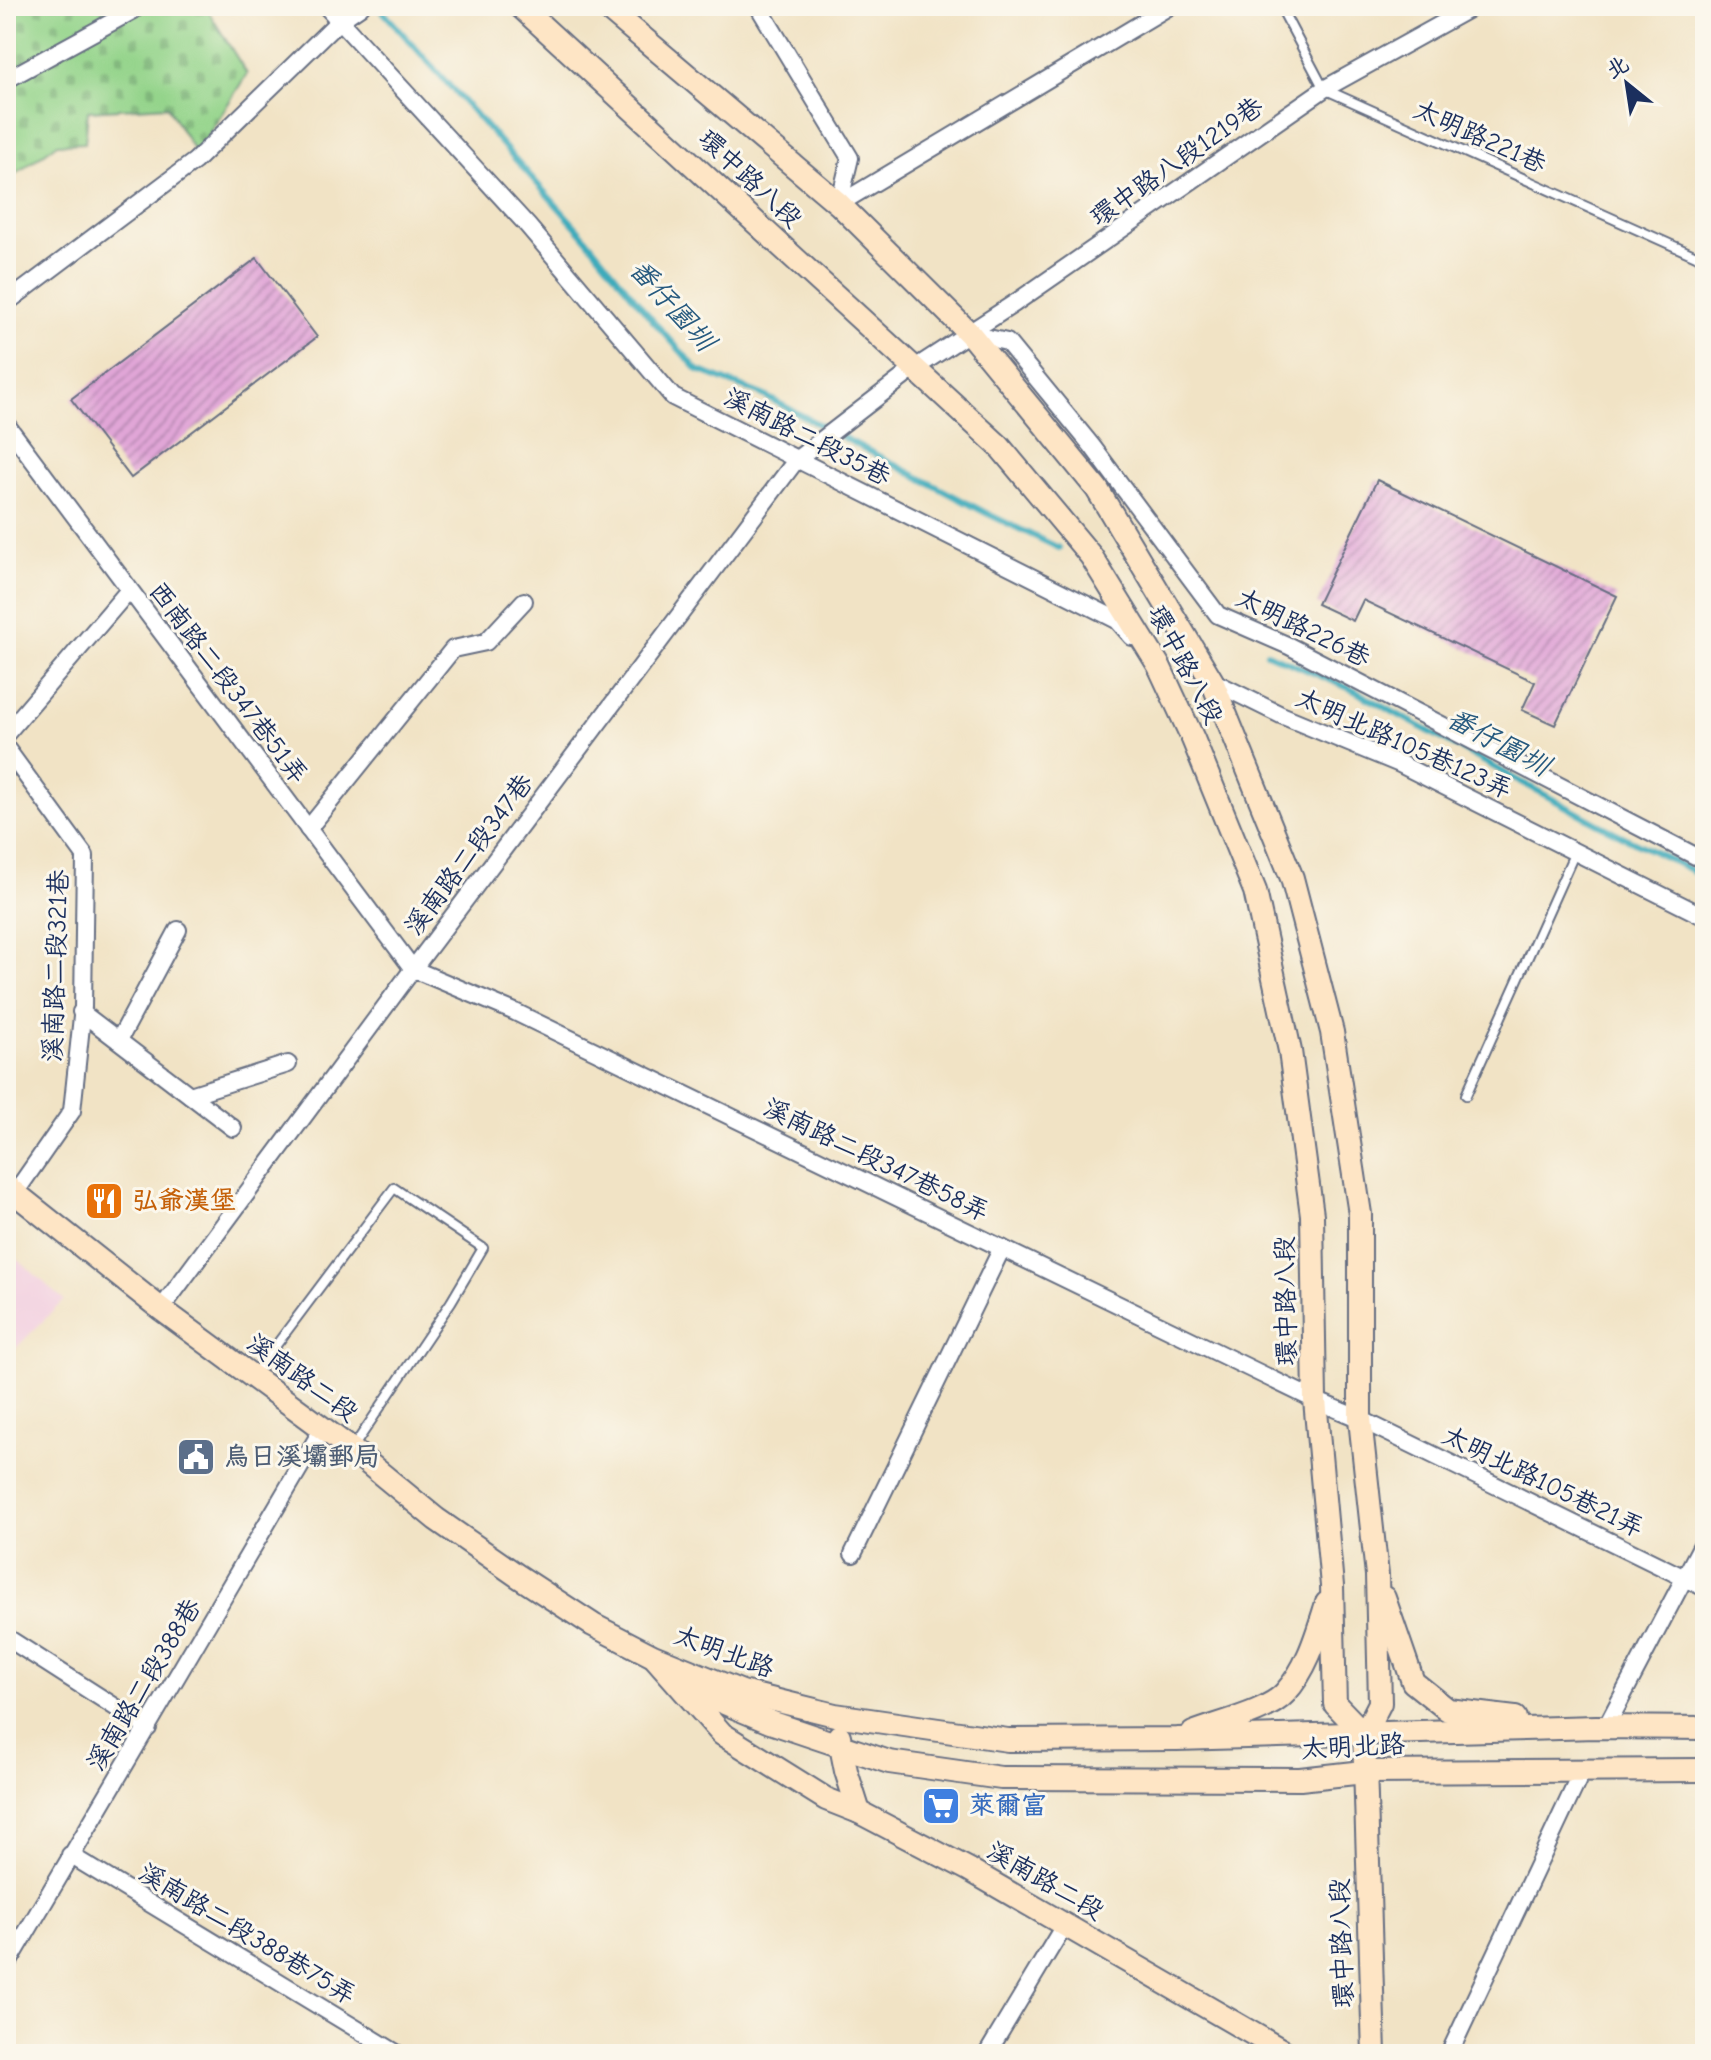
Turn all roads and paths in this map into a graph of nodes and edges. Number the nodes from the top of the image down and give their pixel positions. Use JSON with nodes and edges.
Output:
{"nodes":[{"id":1,"x":326,"y":6,"type":"edge"},
{"id":2,"x":361,"y":6,"type":"edge"},
{"id":3,"x":520,"y":6,"type":"edge"},
{"id":4,"x":758,"y":6,"type":"edge"},
{"id":5,"x":1170,"y":6,"type":"edge"},
{"id":6,"x":1280,"y":6,"type":"edge"},
{"id":7,"x":1474,"y":6,"type":"edge"},
{"id":8,"x":134,"y":10,"type":"dead end"},
{"id":9,"x":611,"y":10,"type":"edge"},
{"id":10,"x":339,"y":21,"type":"junction"},
{"id":11,"x":6,"y":80,"type":"edge"},
{"id":12,"x":1324,"y":89,"type":"junction"},
{"id":13,"x":839,"y":204,"type":"junction"},
{"id":14,"x":1705,"y":260,"type":"edge"},
{"id":15,"x":6,"y":303,"type":"edge"},
{"id":16,"x":970,"y":334,"type":"junction"},
{"id":17,"x":915,"y":368,"type":"junction"},
{"id":18,"x":6,"y":424,"type":"edge"},
{"id":19,"x":839,"y":426,"type":"joint"},
{"id":20,"x":797,"y":459,"type":"junction"},
{"id":21,"x":129,"y":590,"type":"junction"},
{"id":22,"x":524,"y":601,"type":"dead end"},
{"id":23,"x":1159,"y":666,"type":"junction"},
{"id":24,"x":1212,"y":681,"type":"junction"},
{"id":25,"x":6,"y":734,"type":"edge"},
{"id":26,"x":6,"y":748,"type":"edge"},
{"id":27,"x":308,"y":829,"type":"junction"},
{"id":28,"x":1575,"y":852,"type":"junction"},
{"id":29,"x":1705,"y":861,"type":"edge"},
{"id":30,"x":1705,"y":917,"type":"edge"},
{"id":31,"x":178,"y":930,"type":"dead end"},
{"id":32,"x":413,"y":969,"type":"junction"},
{"id":33,"x":81,"y":1012,"type":"junction"},
{"id":34,"x":119,"y":1040,"type":"junction"},
{"id":35,"x":288,"y":1064,"type":"dead end"},
{"id":36,"x":190,"y":1095,"type":"junction"},
{"id":37,"x":1466,"y":1095,"type":"dead end"},
{"id":38,"x":233,"y":1128,"type":"dead end"},
{"id":39,"x":11,"y":1190,"type":"edge"},
{"id":40,"x":1002,"y":1248,"type":"junction"},
{"id":41,"x":161,"y":1309,"type":"junction"},
{"id":42,"x":253,"y":1377,"type":"junction"},
{"id":43,"x":1315,"y":1400,"type":"junction"},
{"id":44,"x":1360,"y":1419,"type":"junction"},
{"id":45,"x":323,"y":1428,"type":"junction"},
{"id":46,"x":351,"y":1449,"type":"junction"},
{"id":47,"x":1705,"y":1539,"type":"edge"},
{"id":48,"x":853,"y":1554,"type":"dead end"},
{"id":49,"x":1377,"y":1575,"type":"junction"},
{"id":50,"x":1685,"y":1579,"type":"junction"},
{"id":51,"x":1332,"y":1586,"type":"junction"},
{"id":52,"x":1705,"y":1588,"type":"edge"},
{"id":53,"x":6,"y":1637,"type":"edge"},
{"id":54,"x":653,"y":1656,"type":"junction"},
{"id":55,"x":835,"y":1715,"type":"junction"},
{"id":56,"x":1601,"y":1727,"type":"junction"},
{"id":57,"x":148,"y":1728,"type":"junction"},
{"id":58,"x":1705,"y":1728,"type":"edge"},
{"id":59,"x":1364,"y":1734,"type":"junction"},
{"id":60,"x":1177,"y":1739,"type":"junction"},
{"id":61,"x":841,"y":1746,"type":"junction"},
{"id":62,"x":1583,"y":1769,"type":"junction"},
{"id":63,"x":1705,"y":1770,"type":"edge"},
{"id":64,"x":1364,"y":1772,"type":"junction"},
{"id":65,"x":859,"y":1812,"type":"junction"},
{"id":66,"x":70,"y":1855,"type":"junction"},
{"id":67,"x":1065,"y":1924,"type":"junction"},
{"id":68,"x":6,"y":1967,"type":"edge"},
{"id":69,"x":398,"y":2054,"type":"edge"},
{"id":70,"x":987,"y":2054,"type":"edge"},
{"id":71,"x":1288,"y":2054,"type":"edge"},
{"id":72,"x":1374,"y":2054,"type":"edge"},
{"id":73,"x":1449,"y":2054,"type":"edge"}],
"edges":[{"from":1,"to":10,"type":"street","name":"溪南路二段35巷"},
{"from":2,"to":10,"type":"street"},
{"from":3,"to":17,"type":"street","name":"環中路八段"},
{"from":4,"to":13,"type":"street"},
{"from":5,"to":13,"type":"street"},
{"from":6,"to":12,"type":"lane"},
{"from":7,"to":12,"type":"street","name":"環中路八段1219巷"},
{"from":8,"to":11,"type":"street"},
{"from":9,"to":13,"type":"street","name":"環中路八段"},
{"from":10,"to":15,"type":"street"},
{"from":10,"to":20,"type":"street","name":"溪南路二段35巷"},
{"from":12,"to":14,"type":"lane","name":"太明路221巷"},
{"from":12,"to":16,"type":"street","name":"環中路八段1219巷"},
{"from":13,"to":16,"type":"street","name":"環中路八段"},
{"from":16,"to":17,"type":"street","name":"環中路八段1219巷"},
{"from":16,"to":24,"type":"street","name":"環中路八段"},
{"from":16,"to":29,"type":"street","name":"太明路226巷"},
{"from":17,"to":19,"type":"street","name":"環中路八段1219巷"},
{"from":17,"to":23,"type":"street","name":"環中路八段"},
{"from":18,"to":21,"type":"street","name":"西南路二段347巷51弄"},
{"from":19,"to":20,"type":"street","name":"溪南路二段347巷"},
{"from":20,"to":23,"type":"street","name":"溪南路二段35巷"},
{"from":20,"to":32,"type":"street","name":"溪南路二段347巷"},
{"from":21,"to":25,"type":"street"},
{"from":21,"to":27,"type":"street","name":"西南路二段347巷51弄"},
{"from":22,"to":27,"type":"street"},
{"from":23,"to":43,"type":"street","name":"環中路八段"},
{"from":24,"to":28,"type":"street","name":"太明北路105巷123弄"},
{"from":24,"to":44,"type":"street","name":"環中路八段"},
{"from":26,"to":33,"type":"street","name":"溪南路二段321巷"},
{"from":27,"to":32,"type":"street","name":"西南路二段347巷51弄"},
{"from":28,"to":30,"type":"street","name":"太明北路105巷123弄"},
{"from":28,"to":37,"type":"lane"},
{"from":31,"to":34,"type":"street"},
{"from":32,"to":40,"type":"street","name":"溪南路二段347巷58弄"},
{"from":32,"to":41,"type":"street","name":"溪南路二段347巷"},
{"from":33,"to":34,"type":"street"},
{"from":33,"to":39,"type":"street","name":"溪南路二段321巷"},
{"from":34,"to":36,"type":"street"},
{"from":35,"to":36,"type":"street"},
{"from":36,"to":38,"type":"street"},
{"from":39,"to":41,"type":"street","name":"溪南路二段"},
{"from":40,"to":43,"type":"street","name":"溪南路二段347巷58弄"},
{"from":40,"to":48,"type":"street"},
{"from":41,"to":42,"type":"street","name":"溪南路二段"},
{"from":42,"to":45,"type":"street","name":"溪南路二段"},
{"from":42,"to":46,"type":"lane"},
{"from":43,"to":44,"type":"street","name":"溪南路二段347巷58弄"},
{"from":43,"to":51,"type":"street","name":"環中路八段"},
{"from":44,"to":49,"type":"street","name":"環中路八段"},
{"from":44,"to":50,"type":"street","name":"太明北路105巷21弄"},
{"from":45,"to":46,"type":"street","name":"溪南路二段"},
{"from":45,"to":57,"type":"street","name":"溪南路二段388巷"},
{"from":46,"to":54,"type":"street","name":"溪南路二段"},
{"from":47,"to":50,"type":"street"},
{"from":49,"to":56,"type":"street","name":"環中路八段"},
{"from":49,"to":59,"type":"street","name":"環中路八段"},
{"from":50,"to":52,"type":"street","name":"太明北路105巷21弄"},
{"from":50,"to":56,"type":"street"},
{"from":51,"to":59,"type":"street","name":"環中路八段"},
{"from":51,"to":60,"type":"street","name":"環中路八段"},
{"from":53,"to":57,"type":"street"},
{"from":54,"to":55,"type":"street","name":"太明北路"},
{"from":54,"to":61,"type":"street","name":"太明北路"},
{"from":54,"to":65,"type":"street","name":"溪南路二段"},
{"from":55,"to":60,"type":"street","name":"太明北路"},
{"from":55,"to":61,"type":"street"},
{"from":56,"to":58,"type":"street","name":"太明北路"},
{"from":56,"to":59,"type":"street","name":"太明北路"},
{"from":57,"to":66,"type":"street","name":"溪南路二段388巷"},
{"from":59,"to":60,"type":"street","name":"太明北路"},
{"from":59,"to":64,"type":"street","name":"環中路八段"},
{"from":61,"to":64,"type":"street","name":"太明北路"},
{"from":61,"to":65,"type":"street"},
{"from":62,"to":63,"type":"street","name":"太明北路"},
{"from":62,"to":64,"type":"street","name":"太明北路"},
{"from":62,"to":73,"type":"street"},
{"from":64,"to":72,"type":"street","name":"環中路八段"},
{"from":65,"to":67,"type":"street","name":"溪南路二段"},
{"from":66,"to":68,"type":"street","name":"溪南路二段388巷"},
{"from":66,"to":69,"type":"street","name":"溪南路二段388巷75弄"},
{"from":67,"to":70,"type":"street"},
{"from":67,"to":71,"type":"street","name":"溪南路二段"}]}
